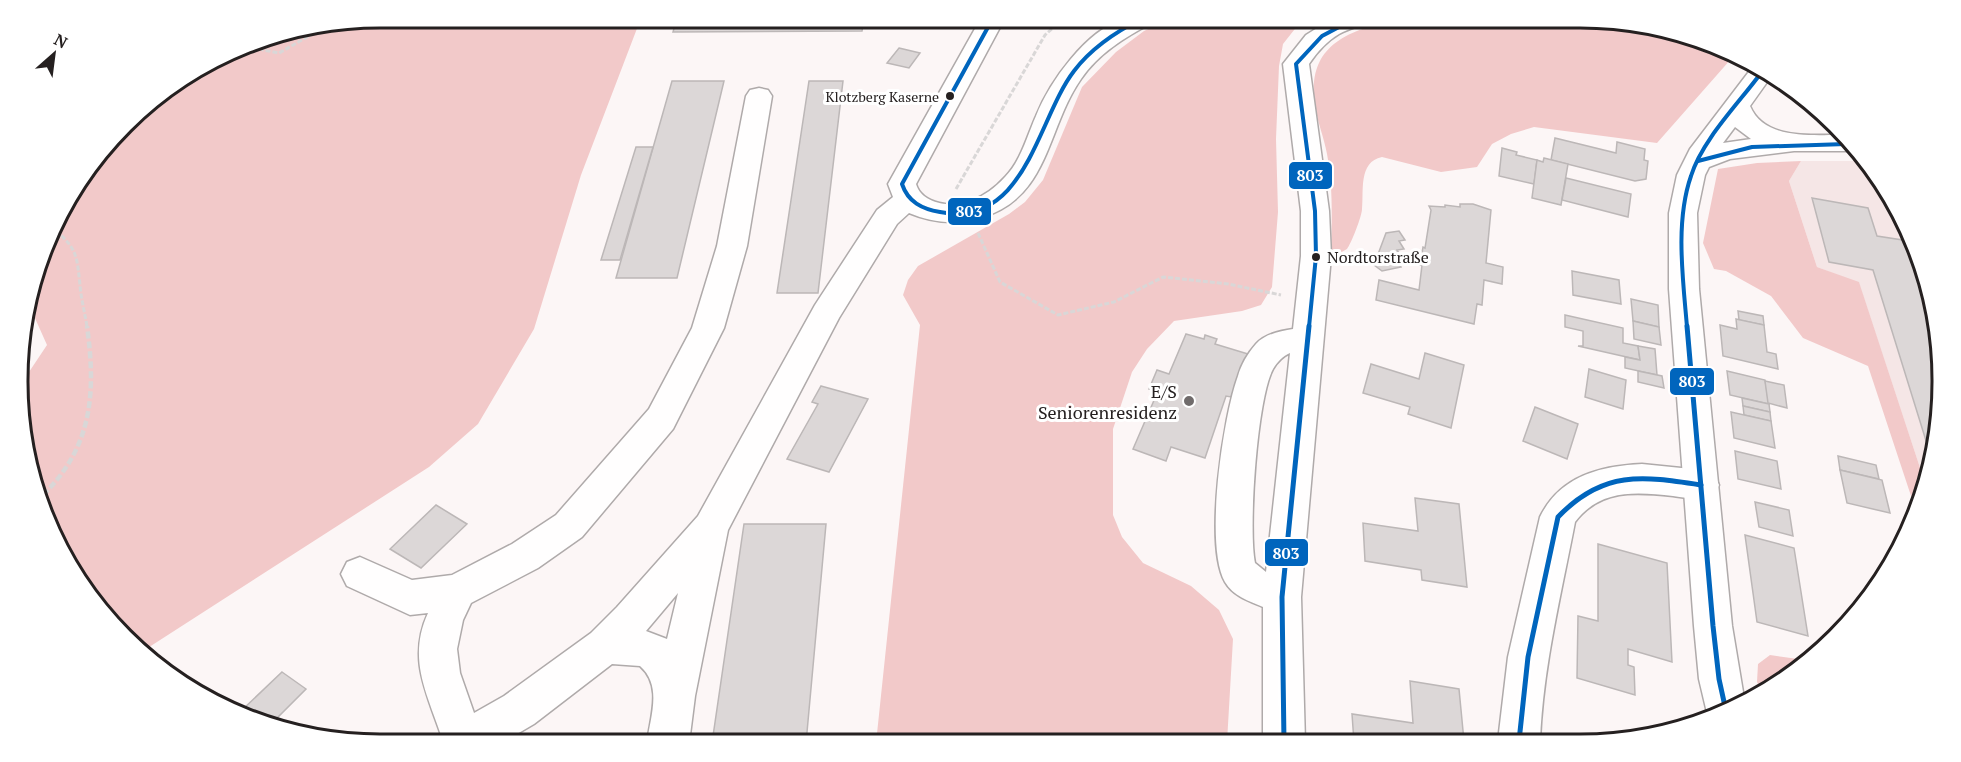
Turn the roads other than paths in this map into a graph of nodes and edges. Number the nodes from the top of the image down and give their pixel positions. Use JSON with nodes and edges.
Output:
{"nodes":[{"id":1,"x":988,"y":28,"type":"edge"},
{"id":2,"x":1121,"y":28,"type":"edge"},
{"id":3,"x":1330,"y":28,"type":"edge"},
{"id":4,"x":1758,"y":77,"type":"edge"},
{"id":5,"x":759,"y":96,"type":"dead end"},
{"id":6,"x":1736,"y":104,"type":"junction"},
{"id":7,"x":1834,"y":138,"type":"edge"},
{"id":8,"x":1793,"y":144,"type":"junction"},
{"id":9,"x":1840,"y":144,"type":"edge"},
{"id":10,"x":1698,"y":161,"type":"junction"},
{"id":11,"x":909,"y":201,"type":"junction"},
{"id":12,"x":1306,"y":340,"type":"junction"},
{"id":13,"x":1701,"y":485,"type":"junction"},
{"id":14,"x":711,"y":526,"type":"junction"},
{"id":15,"x":360,"y":574,"type":"dead end"},
{"id":16,"x":457,"y":591,"type":"junction"},
{"id":17,"x":1282,"y":597,"type":"junction"},
{"id":18,"x":605,"y":646,"type":"junction"},
{"id":19,"x":675,"y":696,"type":"junction"},
{"id":20,"x":1724,"y":703,"type":"edge"},
{"id":21,"x":459,"y":734,"type":"edge"},
{"id":22,"x":478,"y":734,"type":"edge"},
{"id":23,"x":669,"y":734,"type":"edge"},
{"id":24,"x":1284,"y":734,"type":"edge"},
{"id":25,"x":1520,"y":734,"type":"edge"}],
"edges":[{"from":1,"to":11,"type":"street"},
{"from":2,"to":11,"type":"street"},
{"from":3,"to":12,"type":"street"},
{"from":4,"to":6,"type":"street"},
{"from":5,"to":16,"type":"street"},
{"from":6,"to":7,"type":"street"},
{"from":6,"to":8,"type":"street"},
{"from":6,"to":10,"type":"street"},
{"from":8,"to":9,"type":"street"},
{"from":8,"to":10,"type":"street"},
{"from":10,"to":13,"type":"street"},
{"from":11,"to":14,"type":"street"},
{"from":12,"to":17,"type":"street"},
{"from":12,"to":17,"type":"street"},
{"from":13,"to":20,"type":"street"},
{"from":13,"to":25,"type":"street"},
{"from":14,"to":18,"type":"street"},
{"from":14,"to":19,"type":"street"},
{"from":15,"to":16,"type":"street"},
{"from":16,"to":21,"type":"street"},
{"from":17,"to":24,"type":"street"},
{"from":18,"to":19,"type":"street"},
{"from":18,"to":22,"type":"street"},
{"from":19,"to":23,"type":"street"}]}
